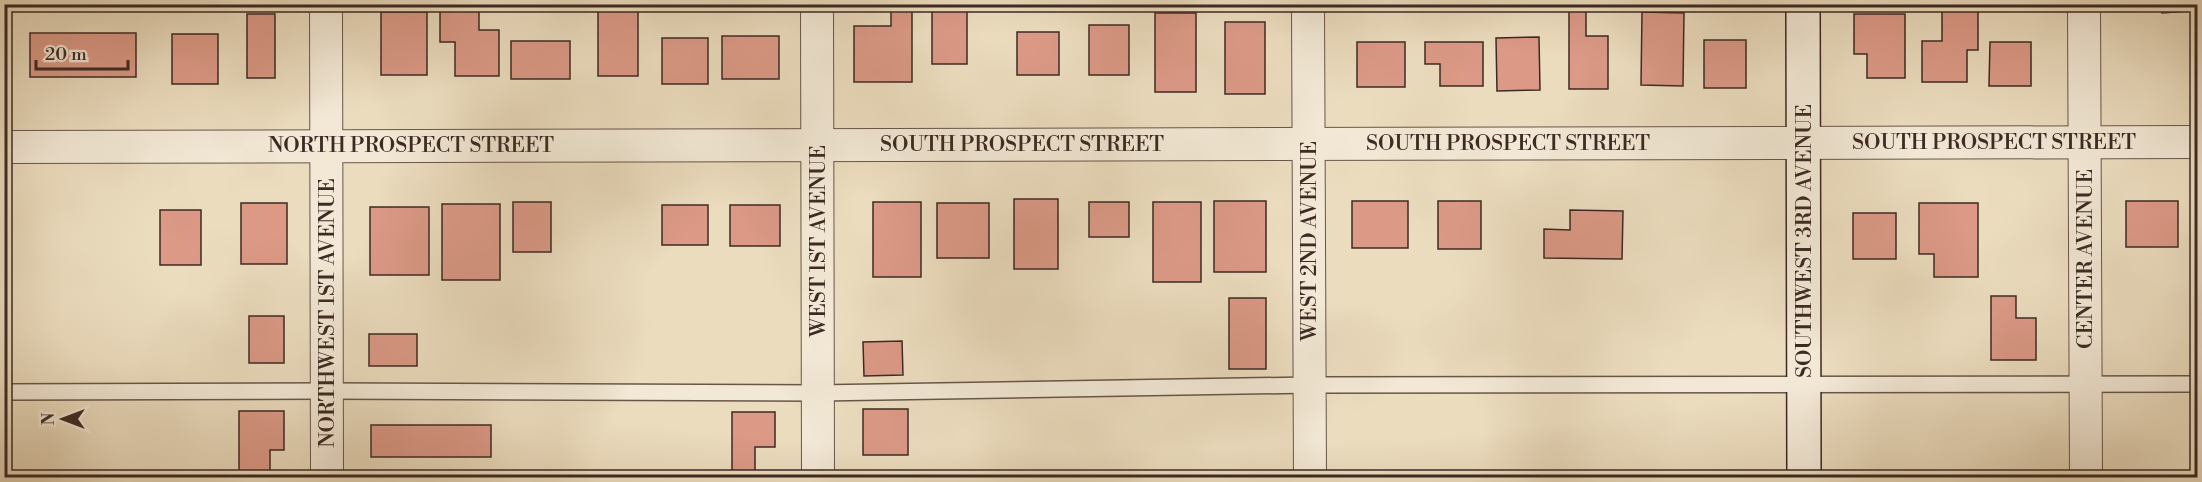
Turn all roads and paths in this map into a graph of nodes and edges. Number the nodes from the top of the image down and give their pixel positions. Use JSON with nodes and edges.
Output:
{"nodes":[{"id":1,"x":326,"y":4,"type":"edge"},
{"id":2,"x":817,"y":4,"type":"edge"},
{"id":3,"x":1308,"y":4,"type":"edge"},
{"id":4,"x":1803,"y":4,"type":"edge"},
{"id":5,"x":2084,"y":4,"type":"edge"},
{"id":6,"x":1804,"y":142,"type":"junction"},
{"id":7,"x":2085,"y":142,"type":"junction"},
{"id":8,"x":2198,"y":142,"type":"edge"},
{"id":9,"x":1309,"y":144,"type":"junction"},
{"id":10,"x":327,"y":145,"type":"junction"},
{"id":11,"x":818,"y":145,"type":"junction"},
{"id":12,"x":4,"y":147,"type":"edge"},
{"id":13,"x":1804,"y":384,"type":"junction"},
{"id":14,"x":2086,"y":384,"type":"junction"},
{"id":15,"x":2198,"y":384,"type":"edge"},
{"id":16,"x":1310,"y":385,"type":"junction"},
{"id":17,"x":327,"y":391,"type":"junction"},
{"id":18,"x":4,"y":392,"type":"edge"},
{"id":19,"x":818,"y":393,"type":"junction"},
{"id":20,"x":327,"y":477,"type":"edge"},
{"id":21,"x":818,"y":477,"type":"edge"},
{"id":22,"x":1310,"y":477,"type":"edge"},
{"id":23,"x":1804,"y":477,"type":"edge"},
{"id":24,"x":2086,"y":477,"type":"edge"}],
"edges":[{"from":1,"to":10,"type":"street","name":"NORTHWEST 1ST AVENUE"},
{"from":2,"to":11,"type":"street","name":"WEST 1ST AVENUE"},
{"from":3,"to":9,"type":"street","name":"WEST 2ND AVENUE"},
{"from":4,"to":6,"type":"main road","name":"SOUTHWEST 3RD AVENUE"},
{"from":5,"to":7,"type":"street","name":"CENTER AVENUE"},
{"from":6,"to":7,"type":"street","name":"SOUTH PROSPECT STREET"},
{"from":6,"to":9,"type":"street","name":"SOUTH PROSPECT STREET"},
{"from":6,"to":13,"type":"main road","name":"SOUTHWEST 3RD AVENUE"},
{"from":7,"to":8,"type":"street","name":"SOUTH PROSPECT STREET"},
{"from":7,"to":14,"type":"street","name":"CENTER AVENUE"},
{"from":9,"to":11,"type":"street","name":"SOUTH PROSPECT STREET"},
{"from":9,"to":16,"type":"street","name":"WEST 2ND AVENUE"},
{"from":10,"to":11,"type":"street","name":"NORTH PROSPECT STREET"},
{"from":10,"to":12,"type":"street","name":"NORTH PROSPECT STREET"},
{"from":10,"to":17,"type":"street","name":"NORTHWEST 1ST AVENUE"},
{"from":11,"to":19,"type":"street","name":"WEST 1ST AVENUE"},
{"from":13,"to":14,"type":"lane"},
{"from":13,"to":16,"type":"lane"},
{"from":13,"to":23,"type":"main road","name":"SOUTHWEST 3RD AVENUE"},
{"from":14,"to":15,"type":"lane"},
{"from":14,"to":24,"type":"street","name":"CENTER AVENUE"},
{"from":16,"to":19,"type":"lane"},
{"from":16,"to":22,"type":"street","name":"WEST 2ND AVENUE"},
{"from":17,"to":18,"type":"lane"},
{"from":17,"to":19,"type":"lane"},
{"from":17,"to":20,"type":"street","name":"NORTHWEST 1ST AVENUE"},
{"from":19,"to":21,"type":"street","name":"WEST 1ST AVENUE"}]}
